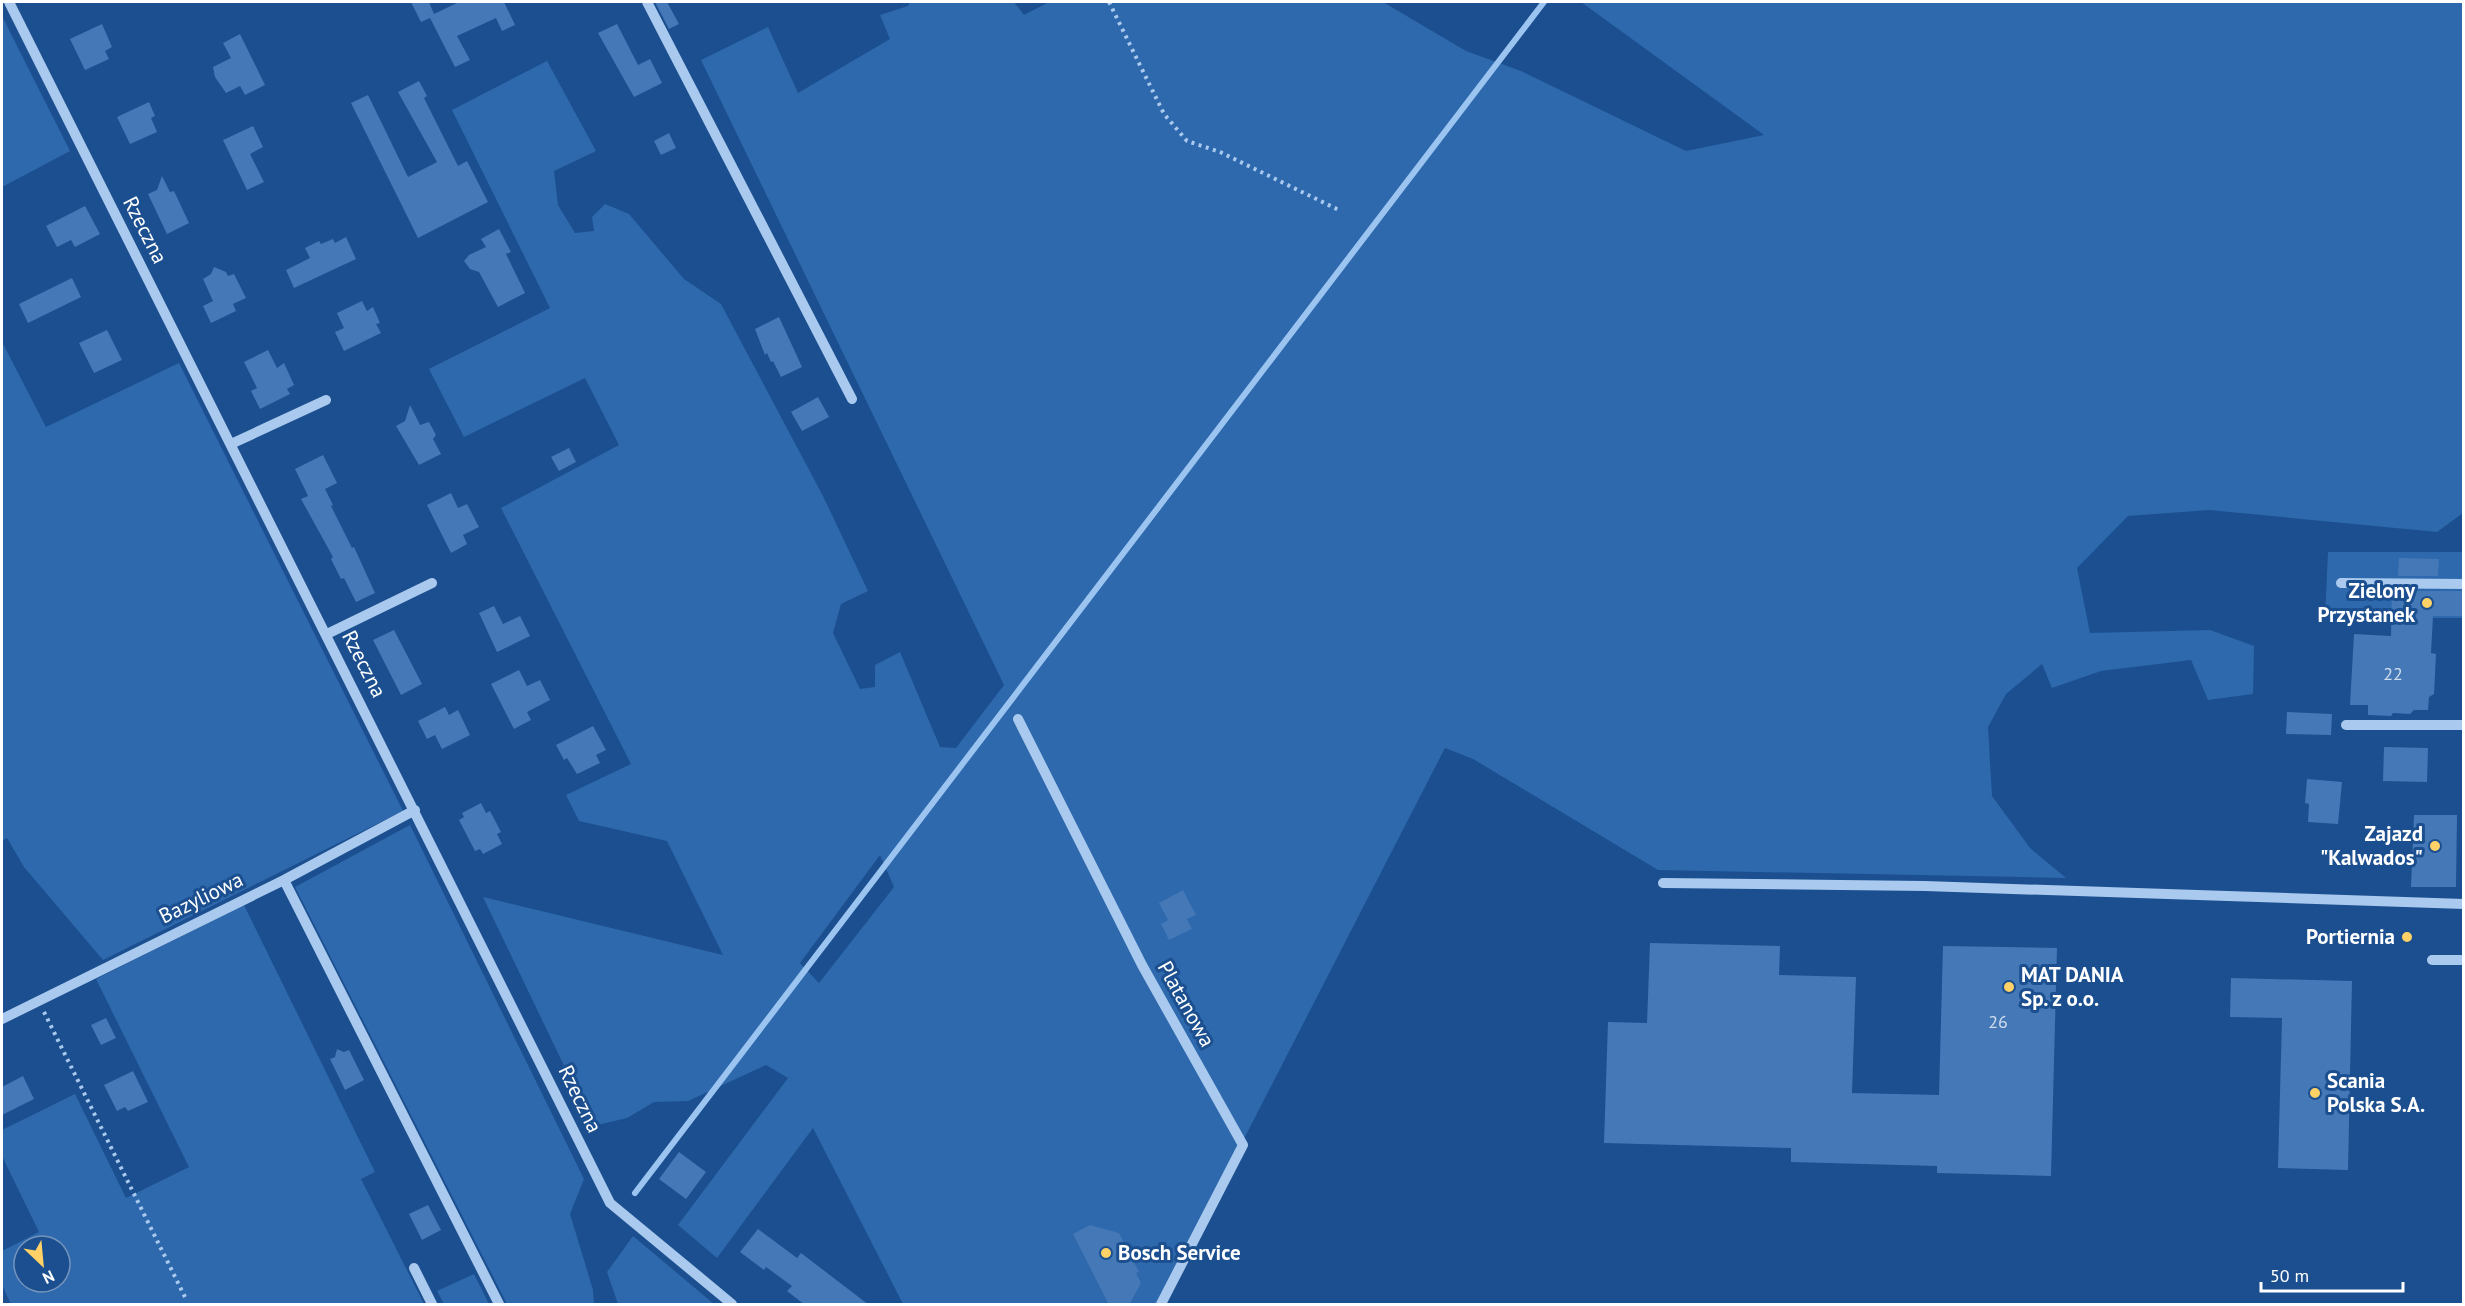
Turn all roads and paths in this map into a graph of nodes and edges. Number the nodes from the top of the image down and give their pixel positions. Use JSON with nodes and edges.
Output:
{"nodes":[{"id":1,"x":9,"y":2,"type":"edge"},
{"id":2,"x":646,"y":2,"type":"edge"},
{"id":3,"x":1109,"y":2,"type":"edge"},
{"id":4,"x":1341,"y":211,"type":"dead end"},
{"id":5,"x":852,"y":399,"type":"dead end"},
{"id":6,"x":326,"y":400,"type":"dead end"},
{"id":7,"x":231,"y":444,"type":"junction"},
{"id":8,"x":432,"y":583,"type":"dead end"},
{"id":9,"x":2341,"y":583,"type":"dead end"},
{"id":10,"x":2463,"y":584,"type":"edge"},
{"id":11,"x":327,"y":634,"type":"junction"},
{"id":12,"x":1018,"y":719,"type":"dead end"},
{"id":13,"x":2346,"y":724,"type":"dead end"},
{"id":14,"x":2463,"y":725,"type":"edge"},
{"id":15,"x":416,"y":810,"type":"junction"},
{"id":16,"x":284,"y":880,"type":"junction"},
{"id":17,"x":1663,"y":883,"type":"dead end"},
{"id":18,"x":2463,"y":904,"type":"edge"},
{"id":19,"x":2432,"y":960,"type":"dead end"},
{"id":20,"x":2463,"y":960,"type":"edge"},
{"id":21,"x":38,"y":1001,"type":"junction"},
{"id":22,"x":2,"y":1019,"type":"edge"},
{"id":23,"x":414,"y":1268,"type":"dead end"},
{"id":24,"x":185,"y":1297,"type":"dead end"},
{"id":25,"x":432,"y":1305,"type":"edge"},
{"id":26,"x":498,"y":1305,"type":"edge"},
{"id":27,"x":732,"y":1305,"type":"edge"},
{"id":28,"x":1161,"y":1305,"type":"edge"}],
"edges":[{"from":1,"to":7,"type":"street","name":"Rzeczna"},
{"from":2,"to":5,"type":"street"},
{"from":3,"to":4,"type":"path"},
{"from":6,"to":7,"type":"street"},
{"from":7,"to":11,"type":"street","name":"Rzeczna"},
{"from":8,"to":11,"type":"street"},
{"from":9,"to":10,"type":"street"},
{"from":11,"to":15,"type":"street","name":"Rzeczna"},
{"from":12,"to":28,"type":"street","name":"Platanowa"},
{"from":13,"to":14,"type":"street"},
{"from":15,"to":16,"type":"street","name":"Bazyliowa"},
{"from":15,"to":27,"type":"street","name":"Rzeczna"},
{"from":16,"to":21,"type":"street","name":"Bazyliowa"},
{"from":16,"to":26,"type":"street"},
{"from":17,"to":18,"type":"street"},
{"from":19,"to":20,"type":"street"},
{"from":21,"to":22,"type":"street","name":"Bazyliowa"},
{"from":21,"to":24,"type":"path"},
{"from":23,"to":25,"type":"street"}]}
